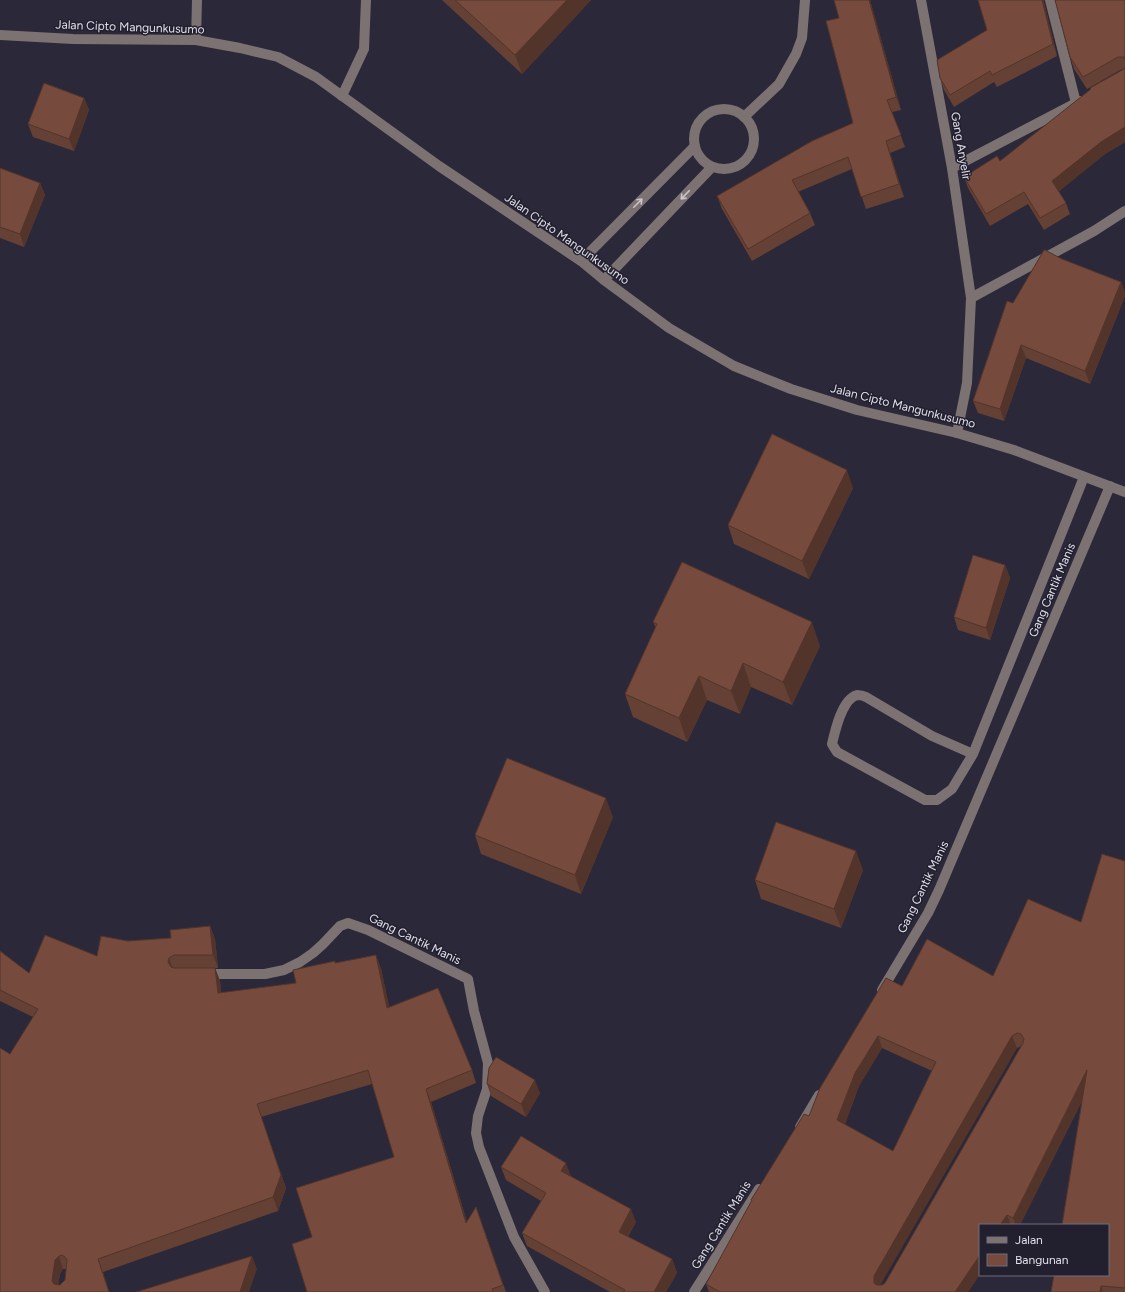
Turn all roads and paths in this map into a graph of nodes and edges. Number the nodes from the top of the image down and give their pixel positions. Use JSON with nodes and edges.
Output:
{"nodes":[{"id":1,"x":197,"y":0,"type":"edge"},
{"id":2,"x":366,"y":0,"type":"edge"},
{"id":3,"x":805,"y":0,"type":"edge"},
{"id":4,"x":921,"y":0,"type":"edge"},
{"id":5,"x":1050,"y":0,"type":"edge"},
{"id":6,"x":0,"y":36,"type":"edge"},
{"id":7,"x":196,"y":40,"type":"junction"},
{"id":8,"x":342,"y":96,"type":"junction"},
{"id":9,"x":1088,"y":96,"type":"edge"},
{"id":10,"x":1076,"y":103,"type":"junction"},
{"id":11,"x":744,"y":117,"type":"junction"},
{"id":12,"x":695,"y":146,"type":"junction"},
{"id":13,"x":712,"y":167,"type":"junction"},
{"id":14,"x":952,"y":168,"type":"junction"},
{"id":15,"x":1125,"y":211,"type":"edge"},
{"id":16,"x":581,"y":261,"type":"junction"},
{"id":17,"x":604,"y":280,"type":"junction"},
{"id":18,"x":971,"y":298,"type":"junction"},
{"id":19,"x":957,"y":433,"type":"junction"},
{"id":20,"x":1084,"y":476,"type":"junction"},
{"id":21,"x":1110,"y":486,"type":"junction"},
{"id":22,"x":1125,"y":492,"type":"edge"},
{"id":23,"x":973,"y":754,"type":"junction"},
{"id":24,"x":195,"y":974,"type":"edge"},
{"id":25,"x":877,"y":999,"type":"edge"},
{"id":26,"x":825,"y":1086,"type":"edge"},
{"id":27,"x":796,"y":1133,"type":"edge"},
{"id":28,"x":762,"y":1183,"type":"edge"},
{"id":29,"x":698,"y":1291,"type":"edge"},
{"id":30,"x":545,"y":1292,"type":"edge"}],
"edges":[{"from":1,"to":7,"type":"street"},
{"from":2,"to":8,"type":"street"},
{"from":3,"to":11,"type":"street"},
{"from":4,"to":14,"type":"street","name":"Gang Anyelir"},
{"from":5,"to":10,"type":"street"},
{"from":6,"to":7,"type":"street","name":"Jalan Cipto Mangunkusumo"},
{"from":7,"to":8,"type":"street","name":"Jalan Cipto Mangunkusumo"},
{"from":8,"to":16,"type":"street","name":"Jalan Cipto Mangunkusumo"},
{"from":9,"to":10,"type":"street"},
{"from":10,"to":14,"type":"street"},
{"from":11,"to":12,"type":"street"},
{"from":11,"to":13,"type":"street"},
{"from":12,"to":13,"type":"street"},
{"from":16,"to":12,"type":"street","one_way":true},
{"from":13,"to":17,"type":"street","one_way":true},
{"from":14,"to":18,"type":"street","name":"Gang Anyelir"},
{"from":15,"to":18,"type":"street"},
{"from":16,"to":17,"type":"street","name":"Jalan Cipto Mangunkusumo"},
{"from":17,"to":19,"type":"street","name":"Jalan Cipto Mangunkusumo"},
{"from":18,"to":19,"type":"street","name":"Gang Anyelir"},
{"from":19,"to":20,"type":"street","name":"Jalan Cipto Mangunkusumo"},
{"from":20,"to":21,"type":"street","name":"Jalan Cipto Mangunkusumo"},
{"from":20,"to":23,"type":"street"},
{"from":21,"to":22,"type":"street","name":"Jalan Cipto Mangunkusumo"},
{"from":21,"to":25,"type":"street","name":"Gang Cantik Manis"},
{"from":23,"to":23,"type":"street"},
{"from":24,"to":30,"type":"street","name":"Gang Cantik Manis"},
{"from":26,"to":27,"type":"street"},
{"from":28,"to":29,"type":"street","name":"Gang Cantik Manis"}]}
